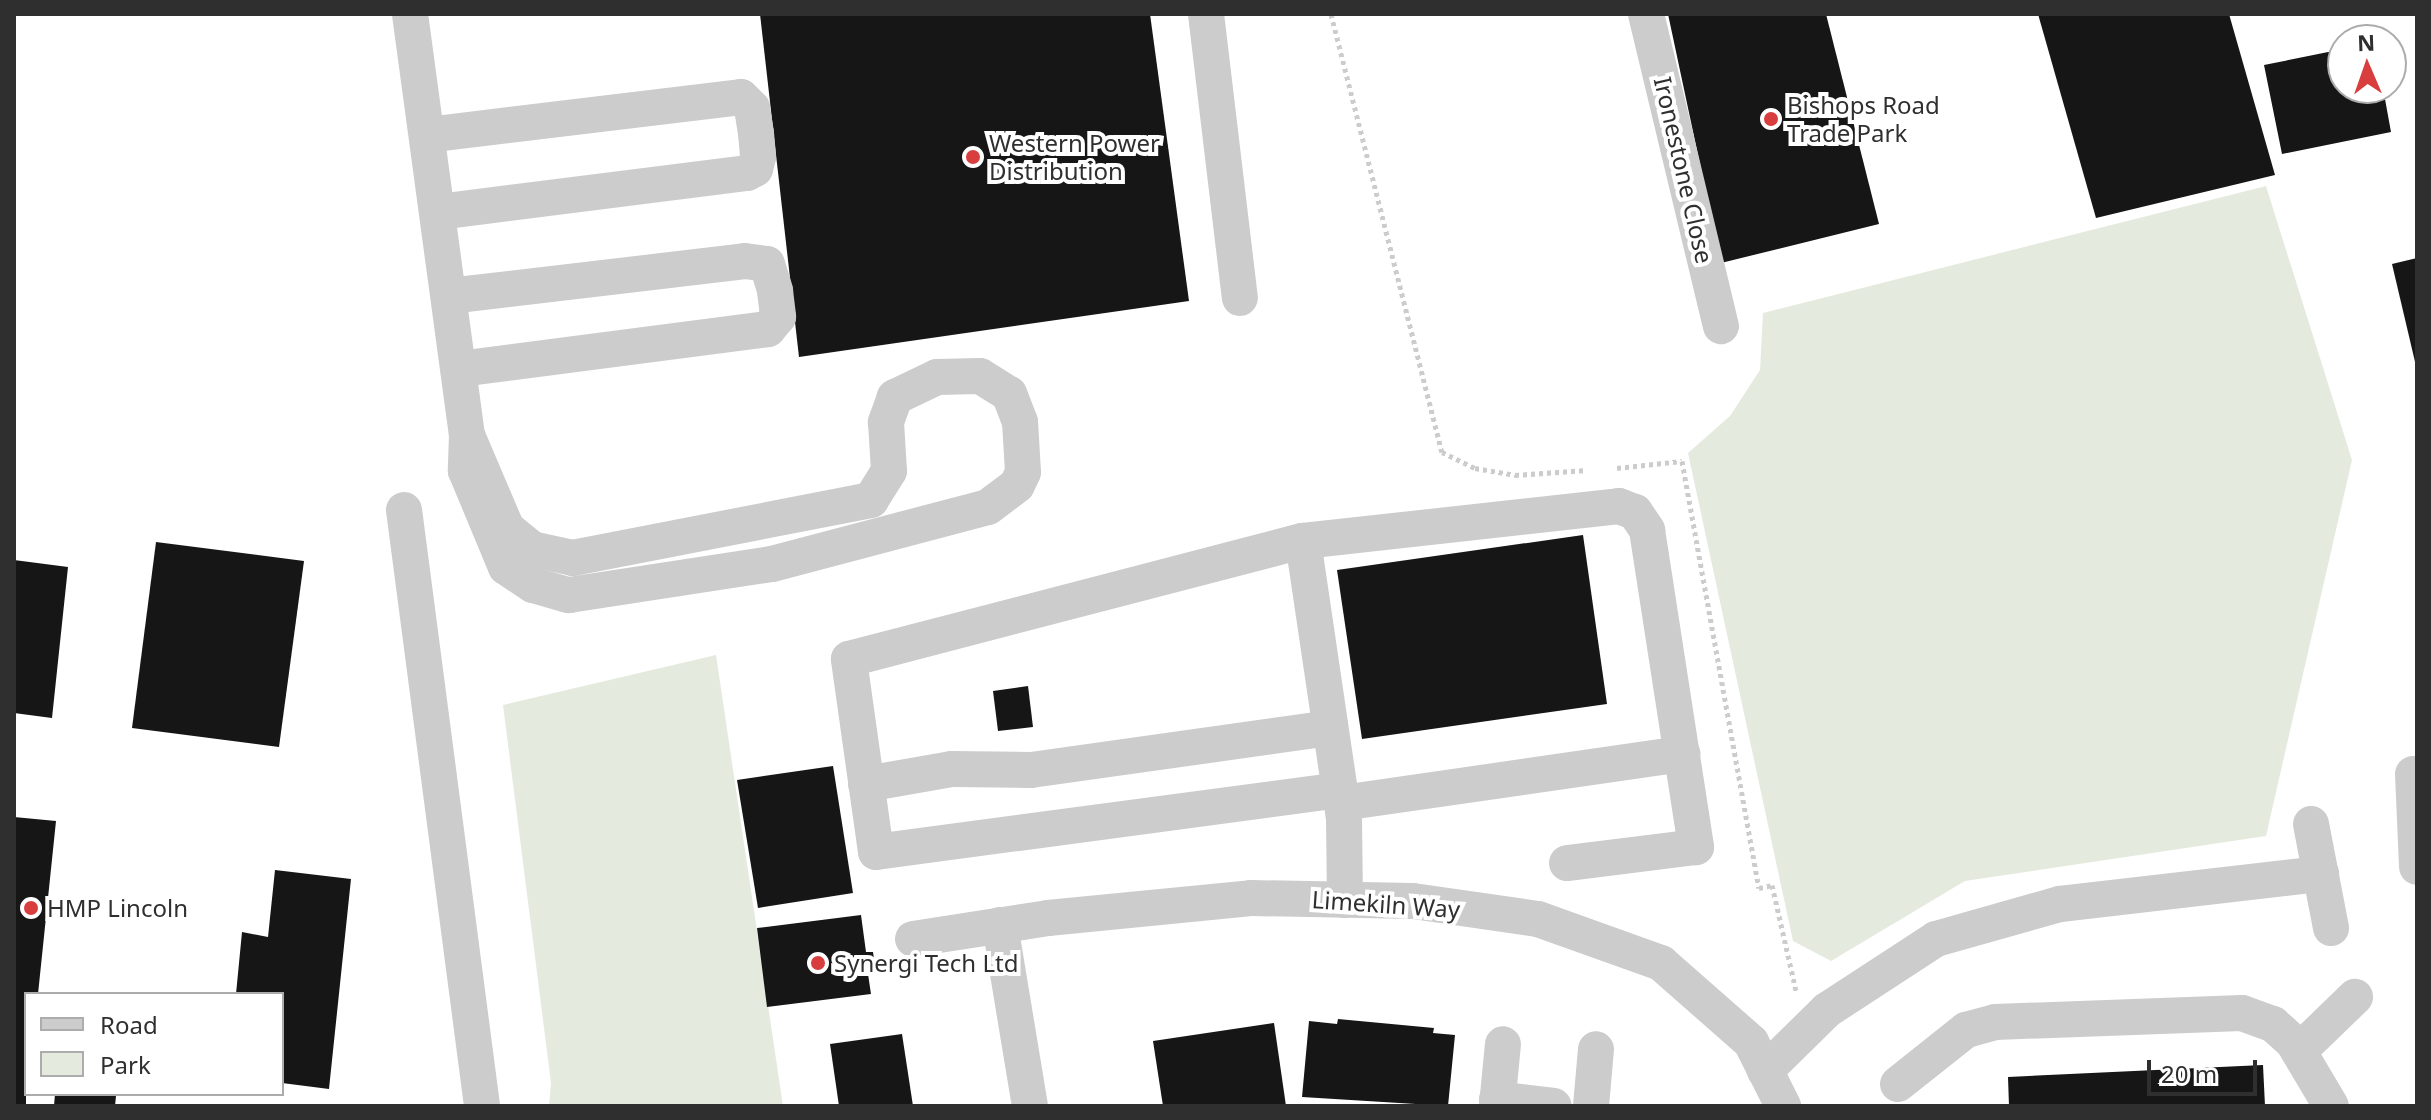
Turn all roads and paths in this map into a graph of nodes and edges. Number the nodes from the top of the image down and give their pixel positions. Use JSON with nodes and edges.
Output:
{"nodes":[{"id":1,"x":410,"y":14,"type":"edge"},
{"id":2,"x":1206,"y":14,"type":"edge"},
{"id":3,"x":1646,"y":14,"type":"edge"},
{"id":4,"x":427,"y":135,"type":"junction"},
{"id":5,"x":437,"y":212,"type":"junction"},
{"id":6,"x":449,"y":296,"type":"junction"},
{"id":7,"x":1240,"y":298,"type":"dead end"},
{"id":8,"x":1721,"y":326,"type":"dead end"},
{"id":9,"x":459,"y":369,"type":"junction"},
{"id":10,"x":467,"y":435,"type":"junction"},
{"id":11,"x":404,"y":510,"type":"dead end"},
{"id":12,"x":1303,"y":541,"type":"junction"},
{"id":13,"x":1330,"y":728,"type":"junction"},
{"id":14,"x":1682,"y":754,"type":"junction"},
{"id":15,"x":2413,"y":774,"type":"dead end"},
{"id":16,"x":866,"y":784,"type":"junction"},
{"id":17,"x":1341,"y":796,"type":"junction"},
{"id":18,"x":2311,"y":824,"type":"dead end"},
{"id":19,"x":1567,"y":863,"type":"dead end"},
{"id":20,"x":2417,"y":867,"type":"edge"},
{"id":21,"x":2321,"y":874,"type":"junction"},
{"id":22,"x":1345,"y":900,"type":"junction"},
{"id":23,"x":1000,"y":925,"type":"junction"},
{"id":24,"x":2331,"y":928,"type":"dead end"},
{"id":25,"x":913,"y":939,"type":"dead end"},
{"id":26,"x":2355,"y":997,"type":"dead end"},
{"id":27,"x":1503,"y":1044,"type":"dead end"},
{"id":28,"x":1596,"y":1049,"type":"dead end"},
{"id":29,"x":2299,"y":1051,"type":"junction"},
{"id":30,"x":1765,"y":1071,"type":"junction"},
{"id":31,"x":1898,"y":1084,"type":"dead end"},
{"id":32,"x":1497,"y":1102,"type":"edge"},
{"id":33,"x":482,"y":1106,"type":"edge"},
{"id":34,"x":1030,"y":1106,"type":"edge"},
{"id":35,"x":1554,"y":1106,"type":"edge"},
{"id":36,"x":1591,"y":1106,"type":"edge"},
{"id":37,"x":1783,"y":1106,"type":"edge"},
{"id":38,"x":2331,"y":1106,"type":"edge"}],
"edges":[{"from":1,"to":4,"type":"street"},
{"from":2,"to":7,"type":"street"},
{"from":3,"to":8,"type":"street","name":"Ironestone Close"},
{"from":4,"to":5,"type":"street"},
{"from":4,"to":5,"type":"street"},
{"from":5,"to":6,"type":"street"},
{"from":6,"to":9,"type":"street"},
{"from":6,"to":9,"type":"street"},
{"from":9,"to":10,"type":"street"},
{"from":10,"to":10,"type":"street"},
{"from":11,"to":33,"type":"street"},
{"from":12,"to":13,"type":"street"},
{"from":12,"to":14,"type":"street"},
{"from":12,"to":16,"type":"street"},
{"from":13,"to":16,"type":"street"},
{"from":13,"to":17,"type":"street"},
{"from":14,"to":17,"type":"street"},
{"from":14,"to":19,"type":"street"},
{"from":15,"to":20,"type":"street"},
{"from":16,"to":17,"type":"street"},
{"from":17,"to":22,"type":"street"},
{"from":18,"to":21,"type":"street"},
{"from":21,"to":24,"type":"street"},
{"from":21,"to":30,"type":"street"},
{"from":22,"to":23,"type":"street","name":"Limekiln Way"},
{"from":22,"to":30,"type":"street","name":"Limekiln Way"},
{"from":23,"to":25,"type":"street","name":"Limekiln Way"},
{"from":23,"to":34,"type":"street"},
{"from":26,"to":29,"type":"street"},
{"from":27,"to":32,"type":"street"},
{"from":28,"to":36,"type":"street"},
{"from":29,"to":31,"type":"street"},
{"from":29,"to":38,"type":"street"},
{"from":30,"to":37,"type":"street","name":"Limekiln Way"},
{"from":32,"to":35,"type":"street"}]}
